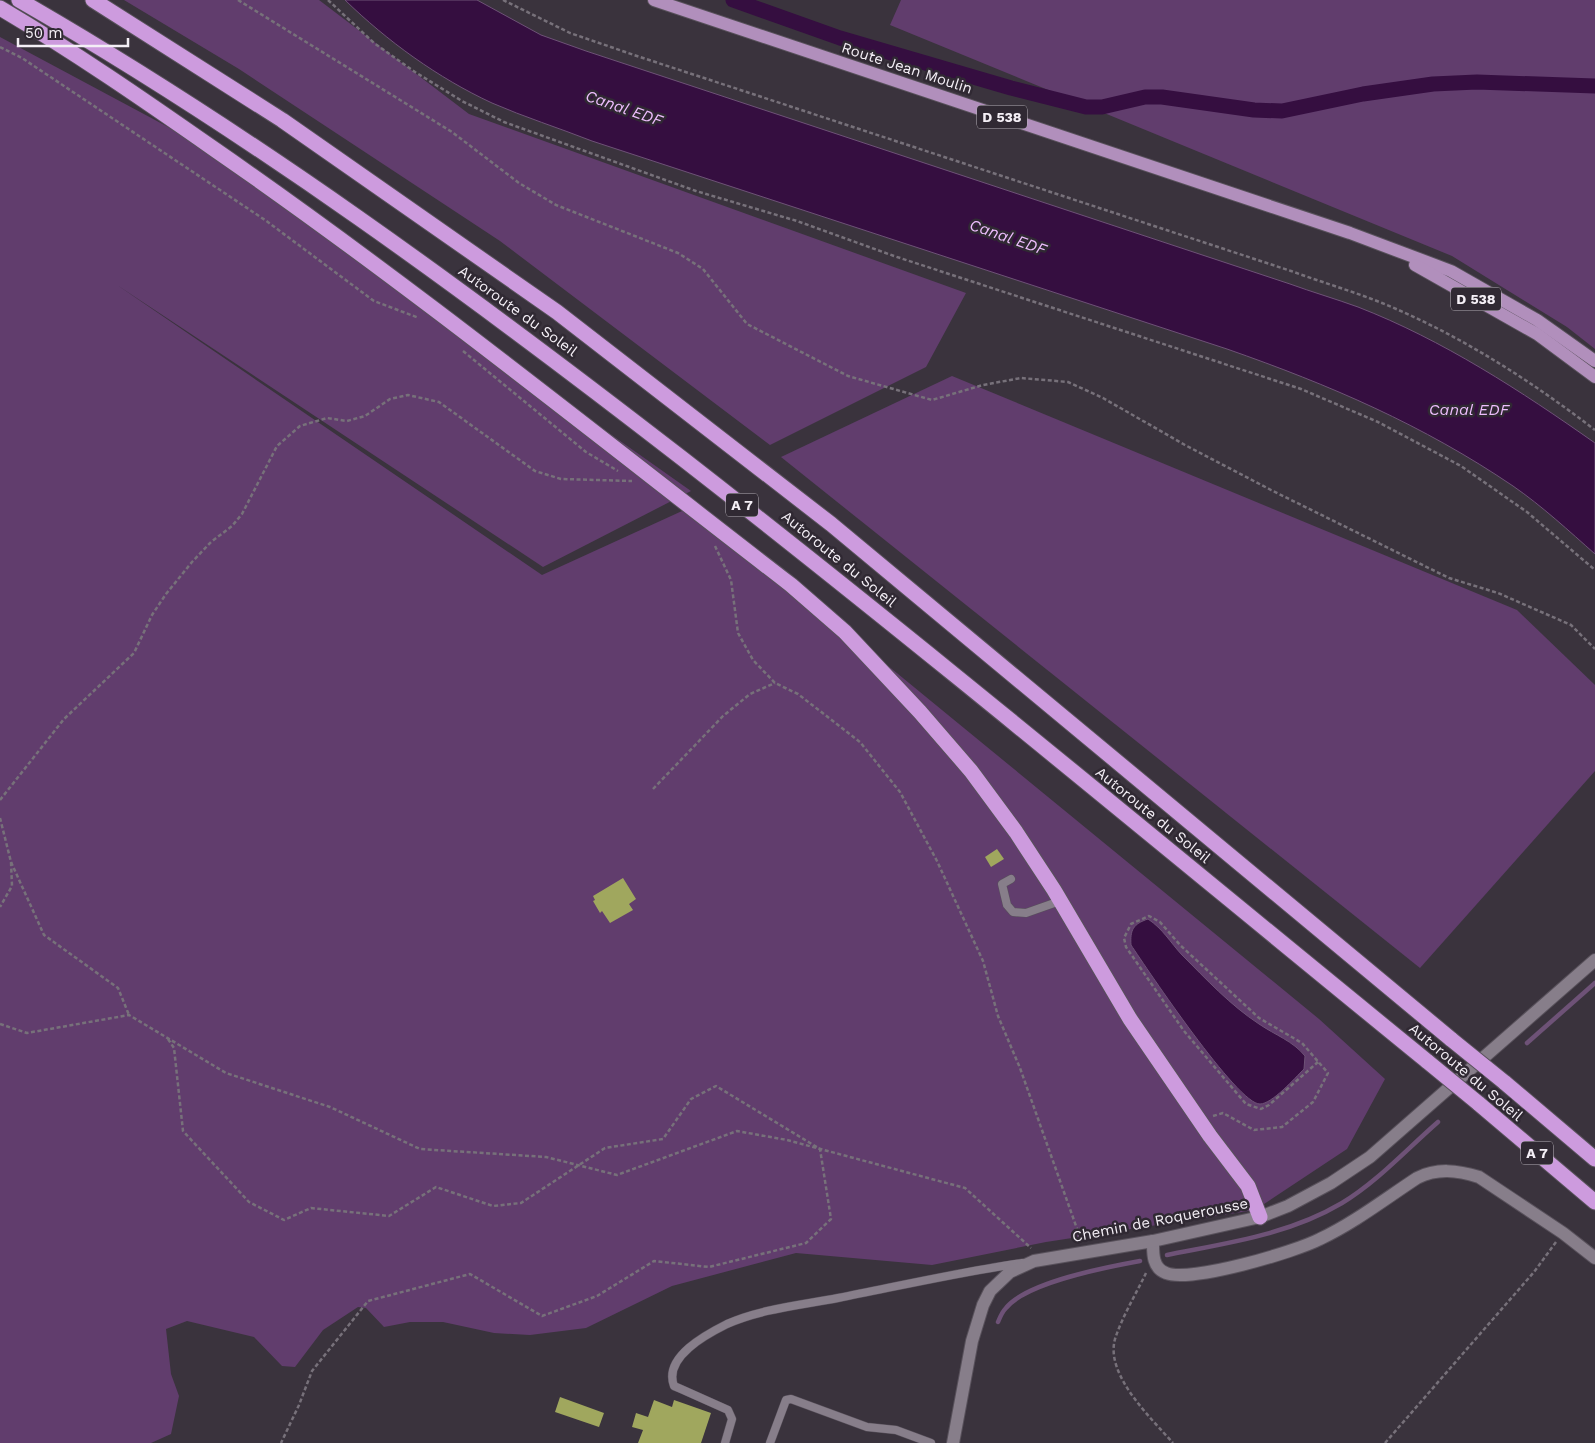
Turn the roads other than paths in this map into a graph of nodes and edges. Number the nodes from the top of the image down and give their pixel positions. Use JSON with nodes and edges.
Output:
{"nodes":[{"id":1,"x":19,"y":0,"type":"edge"},
{"id":2,"x":92,"y":0,"type":"edge"},
{"id":3,"x":654,"y":0,"type":"edge"},
{"id":4,"x":0,"y":8,"type":"edge"},
{"id":5,"x":1350,"y":234,"type":"junction"},
{"id":6,"x":1595,"y":361,"type":"edge"},
{"id":7,"x":1595,"y":377,"type":"edge"},
{"id":8,"x":1011,"y":879,"type":"dead end"},
{"id":9,"x":1060,"y":901,"type":"junction"},
{"id":10,"x":1595,"y":960,"type":"edge"},
{"id":11,"x":1595,"y":1159,"type":"edge"},
{"id":12,"x":1595,"y":1202,"type":"edge"},
{"id":13,"x":1260,"y":1217,"type":"junction"},
{"id":14,"x":1153,"y":1240,"type":"junction"},
{"id":15,"x":1595,"y":1258,"type":"edge"},
{"id":16,"x":1034,"y":1261,"type":"junction"},
{"id":17,"x":725,"y":1443,"type":"edge"},
{"id":18,"x":770,"y":1443,"type":"edge"},
{"id":19,"x":931,"y":1443,"type":"edge"},
{"id":20,"x":953,"y":1443,"type":"edge"}],
"edges":[{"from":1,"to":12,"type":"highway","name":"Autoroute du Soleil","number":"A 7","bridge":true},
{"from":2,"to":11,"type":"highway","name":"Autoroute du Soleil","number":"A 7","bridge":true},
{"from":3,"to":5,"type":"main road","name":"Route Jean Moulin","number":"D 538"},
{"from":4,"to":9,"type":"highway"},
{"from":5,"to":6,"type":"main road","name":"Route Jean Moulin","number":"D 538"},
{"from":5,"to":7,"type":"main road","name":"Route Jean Moulin","number":"D 538"},
{"from":8,"to":9,"type":"lane"},
{"from":9,"to":13,"type":"highway"},
{"from":10,"to":13,"type":"street","name":"Chemin de Roquerousse"},
{"from":13,"to":14,"type":"street","name":"Chemin de Roquerousse"},
{"from":14,"to":15,"type":"street"},
{"from":14,"to":16,"type":"street","name":"Chemin de Roquerousse"},
{"from":16,"to":17,"type":"lane"},
{"from":16,"to":20,"type":"street","name":"Chemin de Roquerousse"},
{"from":18,"to":19,"type":"lane"}]}
